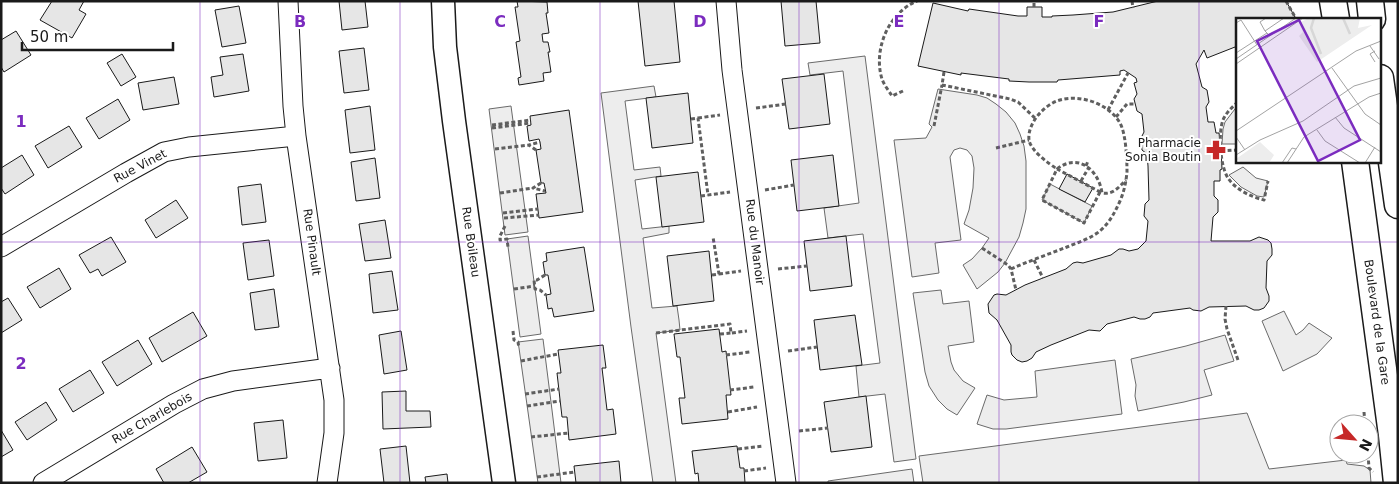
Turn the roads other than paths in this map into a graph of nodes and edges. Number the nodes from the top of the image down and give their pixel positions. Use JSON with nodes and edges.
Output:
{"nodes":[{"id":1,"x":288,"y":1,"type":"edge"},
{"id":2,"x":443,"y":1,"type":"edge"},
{"id":3,"x":726,"y":1,"type":"edge"},
{"id":4,"x":1333,"y":1,"type":"edge"},
{"id":5,"x":1370,"y":1,"type":"edge"},
{"id":6,"x":1336,"y":18,"type":"edge"},
{"id":7,"x":1372,"y":18,"type":"edge"},
{"id":8,"x":1382,"y":92,"type":"edge"},
{"id":9,"x":296,"y":136,"type":"junction"},
{"id":10,"x":1355,"y":162,"type":"edge"},
{"id":11,"x":1398,"y":205,"type":"edge"},
{"id":12,"x":1,"y":247,"type":"edge"},
{"id":13,"x":330,"y":368,"type":"junction"},
{"id":14,"x":43,"y":483,"type":"edge"},
{"id":15,"x":327,"y":483,"type":"edge"},
{"id":16,"x":504,"y":483,"type":"edge"},
{"id":17,"x":786,"y":483,"type":"edge"},
{"id":18,"x":1397,"y":483,"type":"edge"}],
"edges":[{"from":1,"to":9,"type":"street","name":"Rue Pinault"},
{"from":2,"to":16,"type":"street","name":"Rue Boileau"},
{"from":3,"to":17,"type":"street","name":"Rue du Manoir"},
{"from":4,"to":6,"type":"main road"},
{"from":5,"to":7,"type":"main road"},
{"from":8,"to":11,"type":"main road"},
{"from":9,"to":12,"type":"street","name":"Rue Vinet"},
{"from":9,"to":13,"type":"street","name":"Rue Pinault"},
{"from":10,"to":18,"type":"main road","name":"Boulevard de la Gare"},
{"from":13,"to":14,"type":"street","name":"Rue Charlebois"},
{"from":13,"to":15,"type":"street","name":"Rue Pinault"}]}
